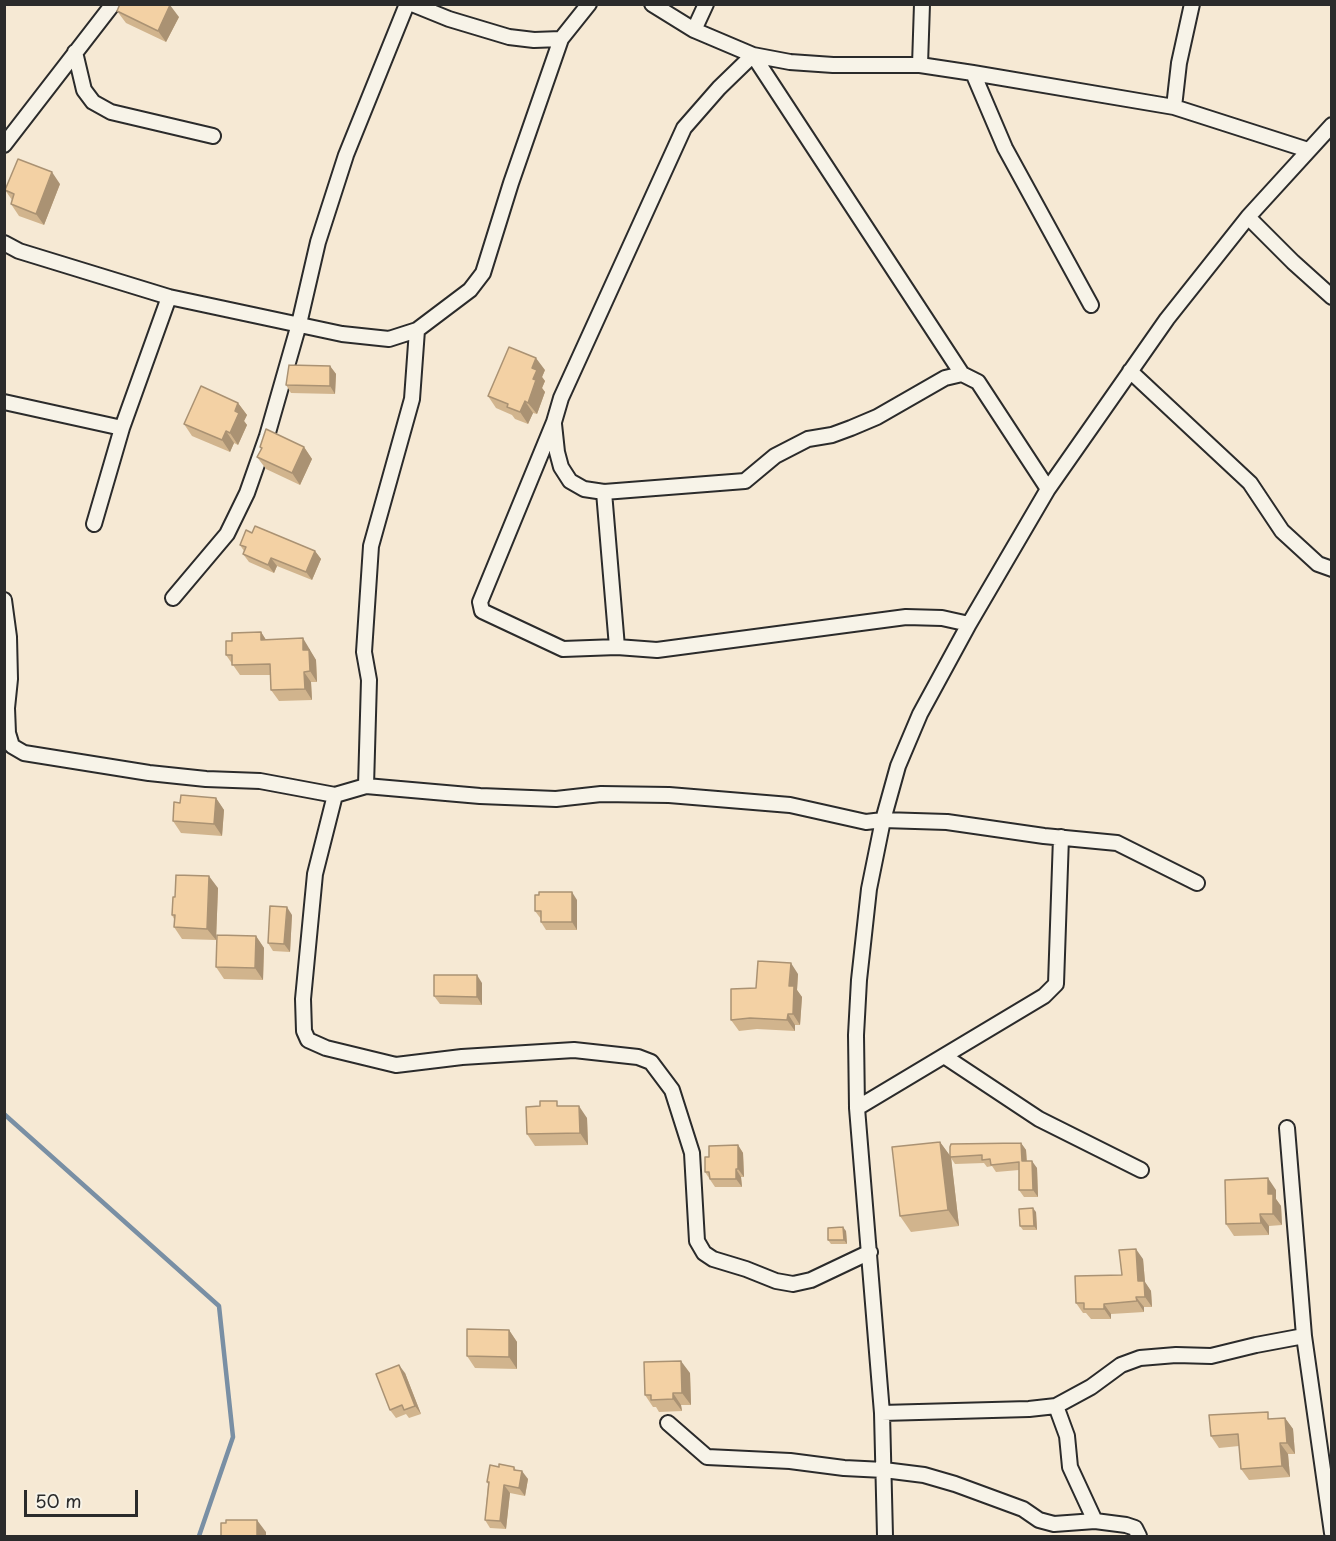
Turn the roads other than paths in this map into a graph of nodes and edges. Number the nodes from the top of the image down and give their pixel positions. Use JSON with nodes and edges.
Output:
{"nodes":[{"id":1,"x":113,"y":4,"type":"edge"},
{"id":2,"x":407,"y":4,"type":"edge"},
{"id":3,"x":412,"y":4,"type":"edge"},
{"id":4,"x":589,"y":4,"type":"edge"},
{"id":5,"x":652,"y":4,"type":"edge"},
{"id":6,"x":705,"y":4,"type":"edge"},
{"id":7,"x":922,"y":4,"type":"edge"},
{"id":8,"x":1192,"y":4,"type":"edge"},
{"id":9,"x":694,"y":30,"type":"junction"},
{"id":10,"x":561,"y":39,"type":"junction"},
{"id":11,"x":75,"y":52,"type":"junction"},
{"id":12,"x":753,"y":56,"type":"junction"},
{"id":13,"x":920,"y":64,"type":"junction"},
{"id":14,"x":973,"y":73,"type":"junction"},
{"id":15,"x":1174,"y":107,"type":"junction"},
{"id":16,"x":1332,"y":125,"type":"edge"},
{"id":17,"x":213,"y":136,"type":"dead end"},
{"id":18,"x":4,"y":145,"type":"edge"},
{"id":19,"x":1308,"y":150,"type":"junction"},
{"id":20,"x":1248,"y":217,"type":"junction"},
{"id":21,"x":4,"y":243,"type":"edge"},
{"id":22,"x":169,"y":297,"type":"junction"},
{"id":23,"x":1332,"y":297,"type":"edge"},
{"id":24,"x":1091,"y":305,"type":"dead end"},
{"id":25,"x":299,"y":324,"type":"junction"},
{"id":26,"x":417,"y":330,"type":"junction"},
{"id":27,"x":1130,"y":371,"type":"junction"},
{"id":28,"x":963,"y":374,"type":"junction"},
{"id":29,"x":4,"y":402,"type":"edge"},
{"id":30,"x":554,"y":422,"type":"junction"},
{"id":31,"x":122,"y":428,"type":"junction"},
{"id":32,"x":1048,"y":489,"type":"junction"},
{"id":33,"x":604,"y":492,"type":"junction"},
{"id":34,"x":94,"y":524,"type":"dead end"},
{"id":35,"x":1332,"y":569,"type":"edge"},
{"id":36,"x":173,"y":598,"type":"dead end"},
{"id":37,"x":4,"y":600,"type":"edge"},
{"id":38,"x":969,"y":624,"type":"junction"},
{"id":39,"x":616,"y":647,"type":"junction"},
{"id":40,"x":366,"y":786,"type":"junction"},
{"id":41,"x":334,"y":795,"type":"junction"},
{"id":42,"x":883,"y":820,"type":"junction"},
{"id":43,"x":1061,"y":837,"type":"junction"},
{"id":44,"x":1197,"y":883,"type":"dead end"},
{"id":45,"x":945,"y":1056,"type":"junction"},
{"id":46,"x":858,"y":1108,"type":"junction"},
{"id":47,"x":1287,"y":1128,"type":"dead end"},
{"id":48,"x":1141,"y":1170,"type":"dead end"},
{"id":49,"x":870,"y":1252,"type":"junction"},
{"id":50,"x":1304,"y":1335,"type":"junction"},
{"id":51,"x":1056,"y":1406,"type":"junction"},
{"id":52,"x":882,"y":1413,"type":"junction"},
{"id":53,"x":668,"y":1423,"type":"dead end"},
{"id":54,"x":884,"y":1470,"type":"junction"},
{"id":55,"x":1328,"y":1473,"type":"edge"},
{"id":56,"x":1095,"y":1521,"type":"junction"},
{"id":57,"x":1332,"y":1533,"type":"edge"},
{"id":58,"x":885,"y":1536,"type":"edge"},
{"id":59,"x":1139,"y":1536,"type":"edge"}],
"edges":[{"from":1,"to":11,"type":"street"},
{"from":2,"to":25,"type":"street"},
{"from":3,"to":10,"type":"street"},
{"from":4,"to":10,"type":"street"},
{"from":5,"to":9,"type":"street"},
{"from":6,"to":9,"type":"street"},
{"from":7,"to":13,"type":"street"},
{"from":8,"to":15,"type":"street"},
{"from":9,"to":12,"type":"street"},
{"from":10,"to":26,"type":"street"},
{"from":11,"to":17,"type":"street"},
{"from":11,"to":18,"type":"street"},
{"from":12,"to":13,"type":"street"},
{"from":12,"to":28,"type":"street"},
{"from":12,"to":30,"type":"street"},
{"from":13,"to":14,"type":"street"},
{"from":14,"to":15,"type":"street"},
{"from":14,"to":24,"type":"street"},
{"from":15,"to":19,"type":"street"},
{"from":16,"to":19,"type":"street"},
{"from":19,"to":20,"type":"street"},
{"from":20,"to":23,"type":"street"},
{"from":20,"to":27,"type":"street"},
{"from":21,"to":22,"type":"street"},
{"from":22,"to":25,"type":"street"},
{"from":22,"to":31,"type":"street"},
{"from":25,"to":26,"type":"street"},
{"from":25,"to":36,"type":"street"},
{"from":26,"to":40,"type":"street"},
{"from":27,"to":32,"type":"street"},
{"from":27,"to":35,"type":"street"},
{"from":28,"to":32,"type":"street"},
{"from":28,"to":33,"type":"street"},
{"from":29,"to":31,"type":"street"},
{"from":30,"to":33,"type":"street"},
{"from":30,"to":39,"type":"street"},
{"from":31,"to":34,"type":"street"},
{"from":32,"to":38,"type":"street"},
{"from":33,"to":39,"type":"street"},
{"from":37,"to":41,"type":"street"},
{"from":38,"to":39,"type":"street"},
{"from":38,"to":42,"type":"street"},
{"from":40,"to":41,"type":"street"},
{"from":40,"to":42,"type":"street"},
{"from":41,"to":49,"type":"street"},
{"from":42,"to":43,"type":"street"},
{"from":42,"to":46,"type":"street"},
{"from":43,"to":44,"type":"street"},
{"from":43,"to":45,"type":"street"},
{"from":45,"to":46,"type":"street"},
{"from":45,"to":48,"type":"street"},
{"from":46,"to":49,"type":"street"},
{"from":47,"to":50,"type":"street"},
{"from":49,"to":52,"type":"street"},
{"from":50,"to":51,"type":"street"},
{"from":50,"to":55,"type":"street"},
{"from":51,"to":52,"type":"street"},
{"from":51,"to":56,"type":"street"},
{"from":52,"to":54,"type":"street"},
{"from":53,"to":54,"type":"street"},
{"from":54,"to":56,"type":"street"},
{"from":54,"to":58,"type":"street"},
{"from":55,"to":57,"type":"street"},
{"from":56,"to":59,"type":"street"}]}
